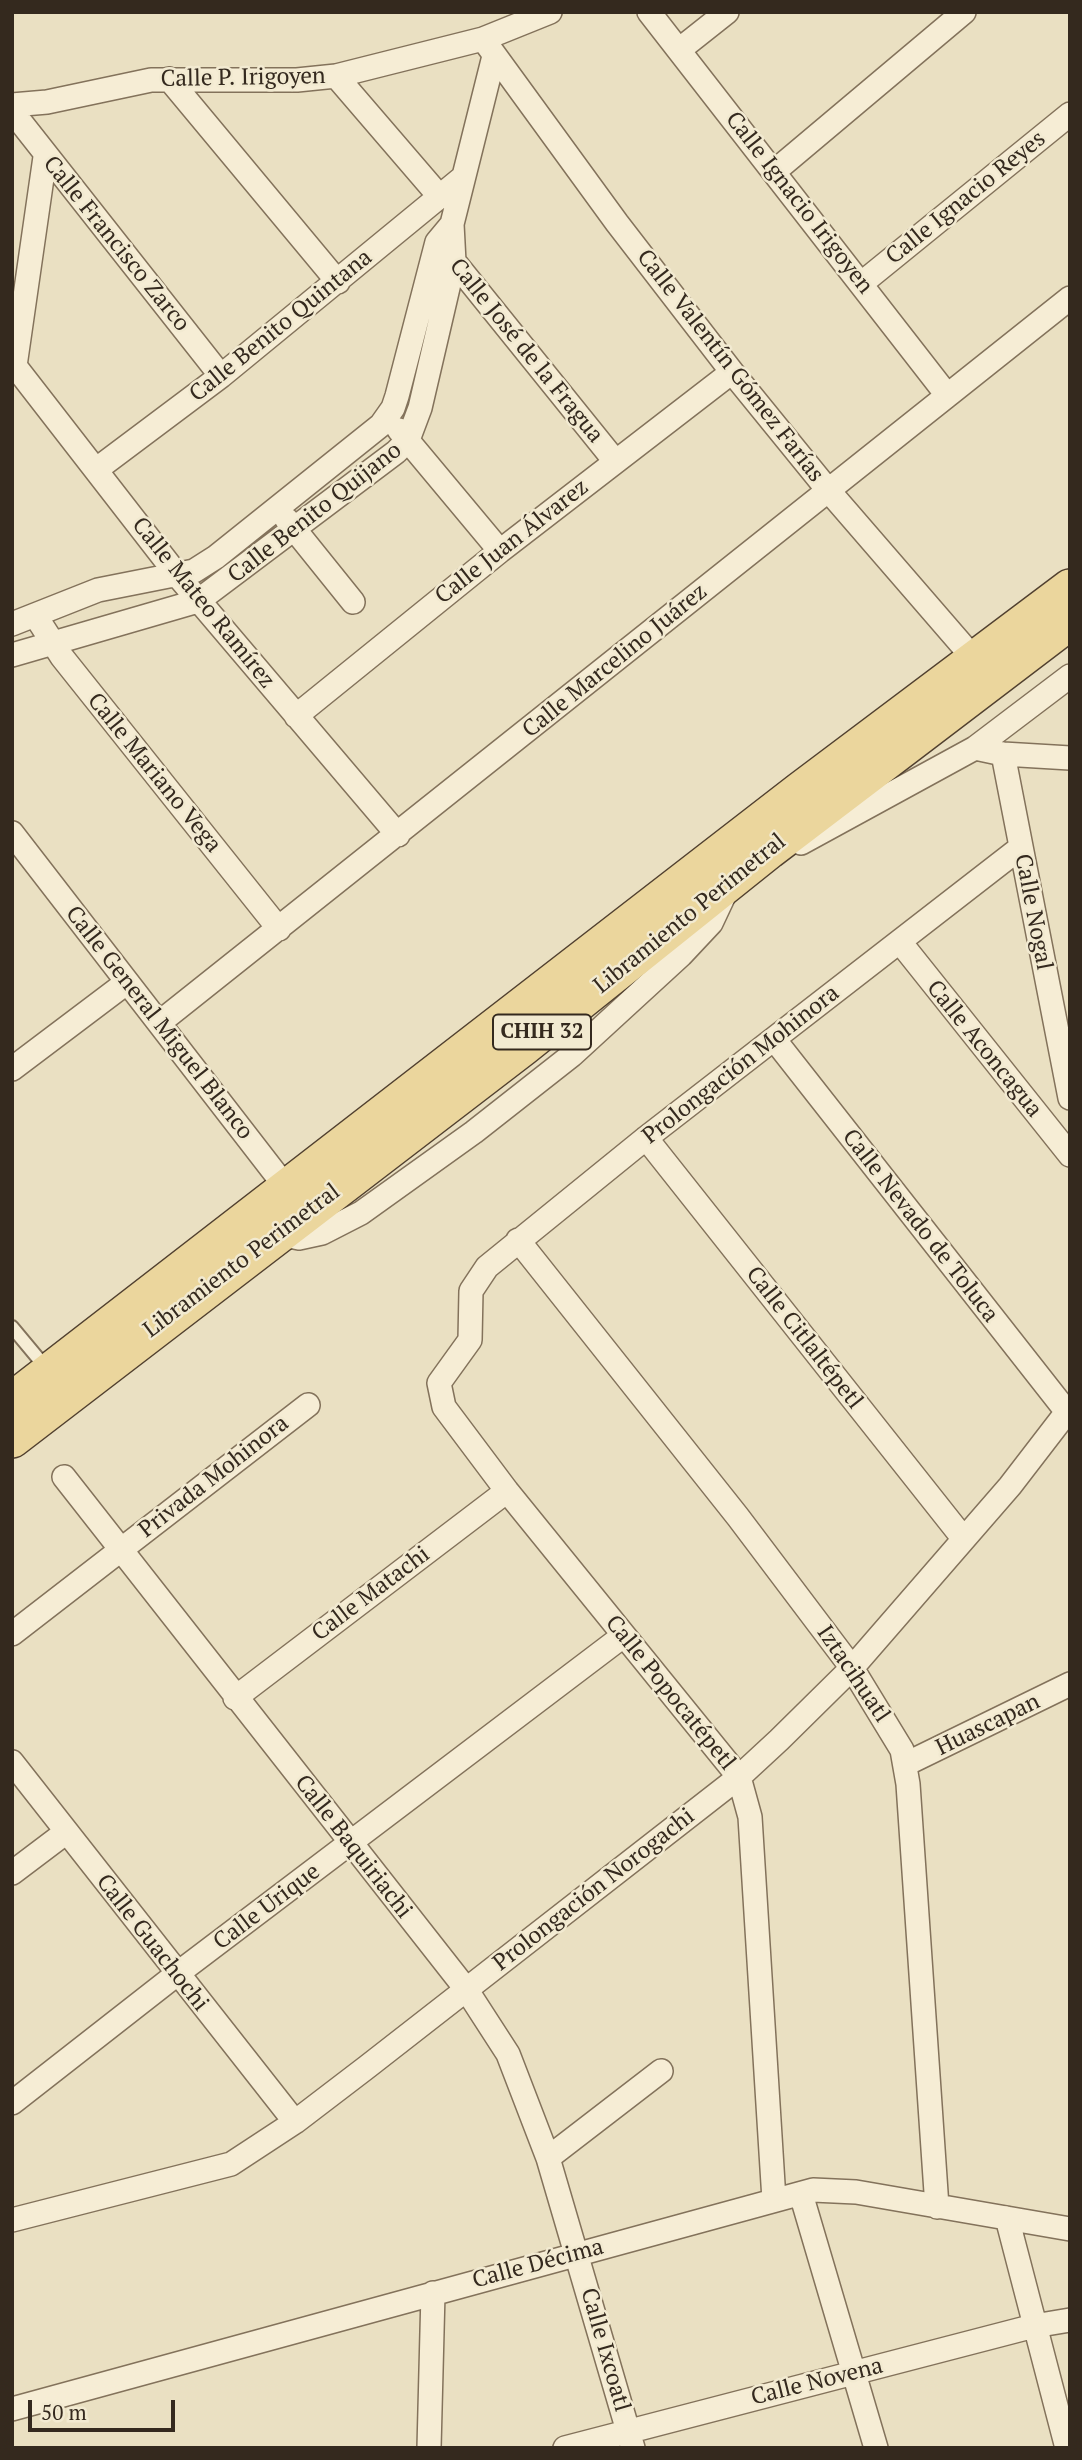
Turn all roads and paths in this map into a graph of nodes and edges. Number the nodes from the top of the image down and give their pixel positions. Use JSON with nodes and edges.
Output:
{"nodes":[{"id":1,"x":550,"y":12,"type":"edge"},
{"id":2,"x":649,"y":12,"type":"edge"},
{"id":3,"x":727,"y":12,"type":"edge"},
{"id":4,"x":964,"y":12,"type":"edge"},
{"id":5,"x":488,"y":47,"type":"junction"},
{"id":6,"x":679,"y":50,"type":"junction"},
{"id":7,"x":336,"y":76,"type":"junction"},
{"id":8,"x":169,"y":79,"type":"junction"},
{"id":9,"x":12,"y":105,"type":"edge"},
{"id":10,"x":12,"y":111,"type":"edge"},
{"id":11,"x":1070,"y":114,"type":"edge"},
{"id":12,"x":45,"y":157,"type":"junction"},
{"id":13,"x":775,"y":171,"type":"junction"},
{"id":14,"x":461,"y":178,"type":"junction"},
{"id":15,"x":440,"y":197,"type":"junction"},
{"id":16,"x":452,"y":224,"type":"junction"},
{"id":17,"x":437,"y":242,"type":"junction"},
{"id":18,"x":454,"y":262,"type":"junction"},
{"id":19,"x":338,"y":282,"type":"junction"},
{"id":20,"x":862,"y":283,"type":"junction"},
{"id":21,"x":1070,"y":298,"type":"edge"},
{"id":22,"x":14,"y":366,"type":"edge"},
{"id":23,"x":732,"y":372,"type":"junction"},
{"id":24,"x":221,"y":376,"type":"junction"},
{"id":25,"x":947,"y":395,"type":"junction"},
{"id":26,"x":388,"y":417,"type":"junction"},
{"id":27,"x":408,"y":440,"type":"junction"},
{"id":28,"x":615,"y":461,"type":"junction"},
{"id":29,"x":97,"y":469,"type":"junction"},
{"id":30,"x":828,"y":490,"type":"junction"},
{"id":31,"x":277,"y":507,"type":"junction"},
{"id":32,"x":295,"y":530,"type":"junction"},
{"id":33,"x":500,"y":551,"type":"junction"},
{"id":34,"x":178,"y":576,"type":"junction"},
{"id":35,"x":1070,"y":588,"type":"edge"},
{"id":36,"x":198,"y":601,"type":"junction"},
{"id":37,"x":353,"y":602,"type":"dead end"},
{"id":38,"x":35,"y":615,"type":"junction"},
{"id":39,"x":1070,"y":621,"type":"edge"},
{"id":40,"x":12,"y":624,"type":"edge"},
{"id":41,"x":52,"y":643,"type":"junction"},
{"id":42,"x":12,"y":655,"type":"edge"},
{"id":43,"x":984,"y":670,"type":"junction"},
{"id":44,"x":1070,"y":676,"type":"edge"},
{"id":45,"x":296,"y":716,"type":"junction"},
{"id":46,"x":975,"y":748,"type":"junction"},
{"id":47,"x":1003,"y":754,"type":"junction"},
{"id":48,"x":1070,"y":758,"type":"edge"},
{"id":49,"x":12,"y":833,"type":"edge"},
{"id":50,"x":398,"y":835,"type":"junction"},
{"id":51,"x":1020,"y":848,"type":"junction"},
{"id":52,"x":769,"y":850,"type":"junction"},
{"id":53,"x":279,"y":929,"type":"junction"},
{"id":54,"x":900,"y":942,"type":"junction"},
{"id":55,"x":126,"y":982,"type":"junction"},
{"id":56,"x":159,"y":1023,"type":"junction"},
{"id":57,"x":774,"y":1039,"type":"junction"},
{"id":58,"x":12,"y":1069,"type":"edge"},
{"id":59,"x":1070,"y":1098,"type":"edge"},
{"id":60,"x":646,"y":1138,"type":"junction"},
{"id":61,"x":1070,"y":1155,"type":"edge"},
{"id":62,"x":290,"y":1212,"type":"junction"},
{"id":63,"x":518,"y":1240,"type":"junction"},
{"id":64,"x":471,"y":1291,"type":"joint"},
{"id":65,"x":12,"y":1327,"type":"edge"},
{"id":66,"x":50,"y":1372,"type":"junction"},
{"id":67,"x":12,"y":1401,"type":"edge"},
{"id":68,"x":308,"y":1405,"type":"dead end"},
{"id":69,"x":1068,"y":1410,"type":"edge"},
{"id":70,"x":12,"y":1439,"type":"edge"},
{"id":71,"x":64,"y":1477,"type":"dead end"},
{"id":72,"x":508,"y":1491,"type":"junction"},
{"id":73,"x":963,"y":1538,"type":"junction"},
{"id":74,"x":121,"y":1549,"type":"junction"},
{"id":75,"x":12,"y":1633,"type":"edge"},
{"id":76,"x":623,"y":1636,"type":"junction"},
{"id":77,"x":852,"y":1668,"type":"junction"},
{"id":78,"x":1069,"y":1692,"type":"edge"},
{"id":79,"x":235,"y":1698,"type":"junction"},
{"id":80,"x":12,"y":1762,"type":"edge"},
{"id":81,"x":906,"y":1764,"type":"junction"},
{"id":82,"x":739,"y":1777,"type":"junction"},
{"id":83,"x":65,"y":1833,"type":"junction"},
{"id":84,"x":350,"y":1845,"type":"junction"},
{"id":85,"x":12,"y":1874,"type":"edge"},
{"id":86,"x":177,"y":1974,"type":"junction"},
{"id":87,"x":466,"y":1989,"type":"junction"},
{"id":88,"x":661,"y":2071,"type":"dead end"},
{"id":89,"x":12,"y":2103,"type":"edge"},
{"id":90,"x":295,"y":2122,"type":"junction"},
{"id":91,"x":548,"y":2158,"type":"junction"},
{"id":92,"x":802,"y":2194,"type":"junction"},
{"id":93,"x":774,"y":2200,"type":"junction"},
{"id":94,"x":937,"y":2207,"type":"junction"},
{"id":95,"x":1007,"y":2218,"type":"junction"},
{"id":96,"x":12,"y":2220,"type":"edge"},
{"id":97,"x":1070,"y":2229,"type":"edge"},
{"id":98,"x":578,"y":2253,"type":"junction"},
{"id":99,"x":433,"y":2293,"type":"junction"},
{"id":100,"x":1070,"y":2320,"type":"edge"},
{"id":101,"x":1034,"y":2326,"type":"junction"},
{"id":102,"x":855,"y":2372,"type":"junction"},
{"id":103,"x":12,"y":2409,"type":"edge"},
{"id":104,"x":630,"y":2439,"type":"edge"},
{"id":105,"x":429,"y":2448,"type":"edge"},
{"id":106,"x":565,"y":2448,"type":"edge"},
{"id":107,"x":876,"y":2448,"type":"edge"},
{"id":108,"x":1067,"y":2448,"type":"edge"}],
"edges":[{"from":1,"to":5,"type":"street","name":"Calle P. Irigoyen"},
{"from":2,"to":6,"type":"street","name":"Calle Ignacio Irigoyen"},
{"from":3,"to":6,"type":"street"},
{"from":4,"to":13,"type":"street"},
{"from":5,"to":7,"type":"street","name":"Calle P. Irigoyen"},
{"from":5,"to":14,"type":"street","name":"Calle Benito Quijano"},
{"from":5,"to":23,"type":"street","name":"Calle Valentín Gómez Farías"},
{"from":6,"to":13,"type":"street","name":"Calle Ignacio Irigoyen"},
{"from":7,"to":8,"type":"street","name":"Calle P. Irigoyen"},
{"from":7,"to":15,"type":"street"},
{"from":8,"to":9,"type":"street","name":"Calle P. Irigoyen"},
{"from":8,"to":19,"type":"street"},
{"from":10,"to":12,"type":"street","name":"Calle Francisco Zarco"},
{"from":11,"to":20,"type":"street","name":"Calle Ignacio Reyes"},
{"from":12,"to":22,"type":"street"},
{"from":12,"to":24,"type":"street","name":"Calle Francisco Zarco"},
{"from":13,"to":20,"type":"street","name":"Calle Ignacio Irigoyen"},
{"from":14,"to":15,"type":"street","name":"Calle Benito Quintana"},
{"from":14,"to":16,"type":"street","name":"Calle Benito Quijano"},
{"from":15,"to":19,"type":"street","name":"Calle Benito Quintana"},
{"from":16,"to":17,"type":"street","name":"Calle Benito Quijano"},
{"from":16,"to":18,"type":"street","name":"Calle Benito Quijano"},
{"from":17,"to":18,"type":"street","name":"Calle José de la Fragua"},
{"from":17,"to":26,"type":"street","name":"Calle Benito Quijano"},
{"from":18,"to":27,"type":"street","name":"Calle Benito Quijano"},
{"from":18,"to":28,"type":"street","name":"Calle José de la Fragua"},
{"from":19,"to":24,"type":"street","name":"Calle Benito Quintana"},
{"from":20,"to":25,"type":"street","name":"Calle Ignacio Irigoyen"},
{"from":21,"to":25,"type":"street","name":"Calle Marcelino Juárez"},
{"from":22,"to":29,"type":"street","name":"Calle Mateo Ramírez"},
{"from":23,"to":28,"type":"street","name":"Calle Juan Álvarez"},
{"from":23,"to":30,"type":"street","name":"Calle Valentín Gómez Farías"},
{"from":24,"to":29,"type":"street","name":"Calle Benito Quintana"},
{"from":25,"to":30,"type":"street","name":"Calle Marcelino Juárez"},
{"from":26,"to":27,"type":"street"},
{"from":26,"to":31,"type":"street","name":"Calle Benito Quijano"},
{"from":27,"to":32,"type":"street","name":"Calle Benito Quijano"},
{"from":27,"to":33,"type":"street"},
{"from":28,"to":33,"type":"street","name":"Calle Juan Álvarez"},
{"from":29,"to":34,"type":"street","name":"Calle Mateo Ramírez"},
{"from":30,"to":43,"type":"street","name":"Calle Valentín Gómez Farías"},
{"from":30,"to":50,"type":"street","name":"Calle Marcelino Juárez"},
{"from":31,"to":32,"type":"street"},
{"from":31,"to":34,"type":"street","name":"Calle Benito Quijano"},
{"from":32,"to":36,"type":"street","name":"Calle Benito Quijano"},
{"from":32,"to":37,"type":"street"},
{"from":33,"to":45,"type":"street","name":"Calle Juan Álvarez"},
{"from":34,"to":36,"type":"street","name":"Calle Mateo Ramírez"},
{"from":34,"to":38,"type":"street","name":"Calle Benito Quijano"},
{"from":35,"to":43,"type":"main road","name":"Libramiento Perimetral","number":"CHIH 32"},
{"from":36,"to":41,"type":"street","name":"Calle Benito Quijano"},
{"from":36,"to":45,"type":"street","name":"Calle Mateo Ramírez"},
{"from":38,"to":40,"type":"street","name":"Calle Benito Quijano"},
{"from":38,"to":41,"type":"street","name":"Calle Mariano Vega"},
{"from":39,"to":43,"type":"main road","name":"Libramiento Perimetral","number":"CHIH 32"},
{"from":41,"to":42,"type":"street","name":"Calle Benito Quijano"},
{"from":41,"to":53,"type":"street","name":"Calle Mariano Vega"},
{"from":43,"to":52,"type":"main road","name":"Libramiento Perimetral","number":"CHIH 32"},
{"from":43,"to":62,"type":"main road","name":"Libramiento Perimetral","number":"CHIH 32"},
{"from":44,"to":46,"type":"street"},
{"from":45,"to":50,"type":"street","name":"Calle Mateo Ramírez"},
{"from":46,"to":47,"type":"street"},
{"from":46,"to":52,"type":"street"},
{"from":47,"to":48,"type":"street"},
{"from":47,"to":51,"type":"street","name":"Calle Nogal"},
{"from":49,"to":55,"type":"street","name":"Calle General Miguel Blanco"},
{"from":50,"to":53,"type":"street","name":"Calle Marcelino Juárez"},
{"from":51,"to":54,"type":"street","name":"Prolongación Mohinora"},
{"from":51,"to":59,"type":"street","name":"Calle Nogal"},
{"from":52,"to":62,"type":"main road","name":"Libramiento Perimetral","number":"CHIH 32"},
{"from":53,"to":56,"type":"street","name":"Calle Marcelino Juárez"},
{"from":54,"to":57,"type":"street","name":"Prolongación Mohinora"},
{"from":54,"to":61,"type":"street","name":"Calle Aconcagua"},
{"from":55,"to":56,"type":"street","name":"Calle General Miguel Blanco"},
{"from":55,"to":58,"type":"street"},
{"from":56,"to":62,"type":"street","name":"Calle General Miguel Blanco"},
{"from":57,"to":60,"type":"street","name":"Prolongación Mohinora"},
{"from":57,"to":69,"type":"street","name":"Calle Nevado de Toluca"},
{"from":60,"to":63,"type":"street","name":"Prolongación Mohinora"},
{"from":60,"to":73,"type":"street","name":"Calle Citlaltépetl"},
{"from":62,"to":66,"type":"main road","name":"Libramiento Perimetral","number":"CHIH 32"},
{"from":62,"to":70,"type":"main road","name":"Libramiento Perimetral","number":"CHIH 32"},
{"from":63,"to":64,"type":"street","name":"Prolongación Mohinora"},
{"from":63,"to":77,"type":"street","name":"Iztacihuatl"},
{"from":64,"to":72,"type":"street","name":"Calle Popocatépetl"},
{"from":65,"to":66,"type":"lane"},
{"from":66,"to":67,"type":"main road","name":"Libramiento Perimetral","number":"CHIH 32"},
{"from":68,"to":74,"type":"street","name":"Privada Mohinora"},
{"from":69,"to":73,"type":"street","name":"Prolongación Norogachi"},
{"from":71,"to":74,"type":"street","name":"Calle Baquiriachi"},
{"from":72,"to":76,"type":"street","name":"Calle Popocatépetl"},
{"from":72,"to":79,"type":"street","name":"Calle Matachi"},
{"from":73,"to":77,"type":"street","name":"Prolongación Norogachi"},
{"from":74,"to":75,"type":"street"},
{"from":74,"to":79,"type":"street","name":"Calle Baquiriachi"},
{"from":76,"to":82,"type":"street","name":"Calle Popocatépetl"},
{"from":76,"to":84,"type":"street","name":"Calle Urique"},
{"from":77,"to":81,"type":"street","name":"Iztacihuatl"},
{"from":77,"to":82,"type":"street","name":"Prolongación Norogachi"},
{"from":78,"to":81,"type":"street","name":"Huascapan"},
{"from":79,"to":84,"type":"street","name":"Calle Baquiriachi"},
{"from":80,"to":83,"type":"street","name":"Calle Guachochi"},
{"from":81,"to":94,"type":"street","name":"Iztacihuatl"},
{"from":82,"to":87,"type":"street","name":"Prolongación Norogachi"},
{"from":82,"to":93,"type":"street","name":"Calle Popocatépetl"},
{"from":83,"to":85,"type":"street"},
{"from":83,"to":86,"type":"street","name":"Calle Guachochi"},
{"from":84,"to":86,"type":"street","name":"Calle Urique"},
{"from":84,"to":87,"type":"street","name":"Calle Baquiriachi"},
{"from":86,"to":89,"type":"street","name":"Calle Urique"},
{"from":86,"to":90,"type":"street","name":"Calle Guachochi"},
{"from":87,"to":90,"type":"street","name":"Prolongación Norogachi"},
{"from":87,"to":91,"type":"street","name":"Calle Baquiriachi"},
{"from":88,"to":91,"type":"street"},
{"from":90,"to":96,"type":"street","name":"Prolongación Norogachi"},
{"from":91,"to":98,"type":"street","name":"Calle Baquiriachi"},
{"from":92,"to":93,"type":"street","name":"Calle Décima"},
{"from":92,"to":94,"type":"street","name":"Calle Décima"},
{"from":92,"to":102,"type":"street"},
{"from":93,"to":98,"type":"street","name":"Calle Décima"},
{"from":94,"to":95,"type":"street","name":"Calle Décima"},
{"from":95,"to":97,"type":"street","name":"Calle Décima"},
{"from":95,"to":101,"type":"street"},
{"from":98,"to":99,"type":"street","name":"Calle Décima"},
{"from":98,"to":104,"type":"street","name":"Calle Ixcoatl"},
{"from":99,"to":103,"type":"street","name":"Calle Décima"},
{"from":99,"to":105,"type":"street"},
{"from":100,"to":101,"type":"street","name":"Calle Novena"},
{"from":101,"to":102,"type":"street","name":"Calle Novena"},
{"from":101,"to":108,"type":"street"},
{"from":102,"to":104,"type":"street","name":"Calle Novena"},
{"from":102,"to":107,"type":"street"},
{"from":104,"to":106,"type":"street","name":"Calle Novena"}]}
